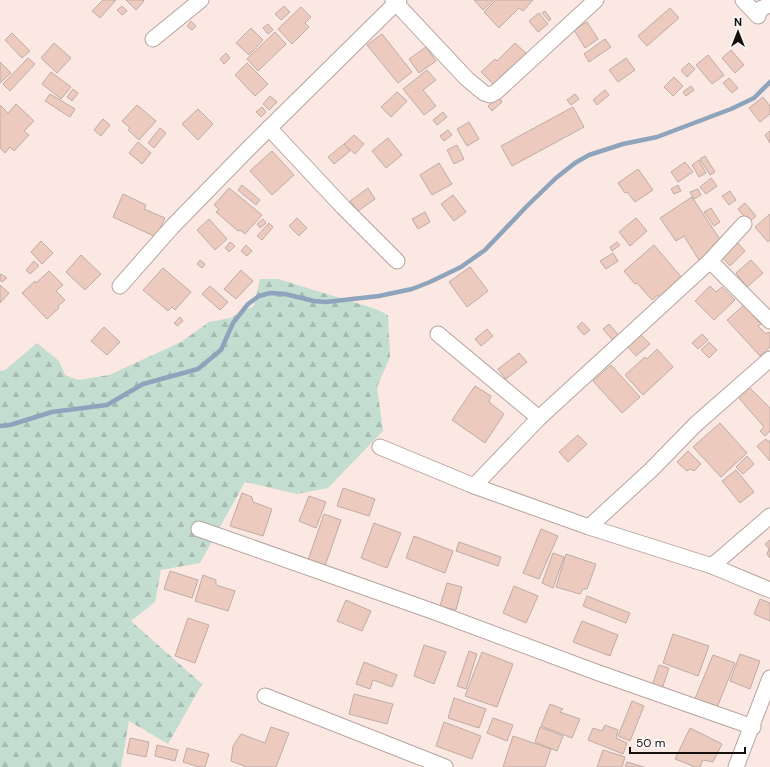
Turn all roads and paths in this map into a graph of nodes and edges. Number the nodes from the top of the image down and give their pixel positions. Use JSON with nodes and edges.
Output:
{"nodes":[{"id":1,"x":201,"y":0,"type":"edge"},
{"id":2,"x":596,"y":0,"type":"edge"},
{"id":3,"x":743,"y":0,"type":"edge"},
{"id":4,"x":396,"y":1,"type":"edge"},
{"id":5,"x":770,"y":5,"type":"edge"},
{"id":6,"x":153,"y":39,"type":"dead end"},
{"id":7,"x":269,"y":128,"type":"junction"},
{"id":8,"x":744,"y":224,"type":"dead end"},
{"id":9,"x":397,"y":261,"type":"dead end"},
{"id":10,"x":710,"y":261,"type":"junction"},
{"id":11,"x":120,"y":286,"type":"dead end"},
{"id":12,"x":770,"y":321,"type":"edge"},
{"id":13,"x":438,"y":334,"type":"dead end"},
{"id":14,"x":770,"y":358,"type":"edge"},
{"id":15,"x":539,"y":418,"type":"junction"},
{"id":16,"x":380,"y":447,"type":"dead end"},
{"id":17,"x":474,"y":486,"type":"junction"},
{"id":18,"x":770,"y":516,"type":"edge"},
{"id":19,"x":589,"y":527,"type":"junction"},
{"id":20,"x":199,"y":529,"type":"dead end"},
{"id":21,"x":712,"y":566,"type":"junction"},
{"id":22,"x":770,"y":590,"type":"edge"},
{"id":23,"x":770,"y":678,"type":"edge"},
{"id":24,"x":265,"y":696,"type":"dead end"},
{"id":25,"x":753,"y":727,"type":"junction"},
{"id":26,"x":445,"y":767,"type":"edge"},
{"id":27,"x":736,"y":767,"type":"edge"}],
"edges":[{"from":1,"to":6,"type":"street"},
{"from":2,"to":4,"type":"street"},
{"from":3,"to":5,"type":"street"},
{"from":4,"to":7,"type":"street"},
{"from":7,"to":9,"type":"street"},
{"from":7,"to":11,"type":"street"},
{"from":8,"to":10,"type":"street"},
{"from":10,"to":12,"type":"street"},
{"from":10,"to":15,"type":"street"},
{"from":13,"to":15,"type":"street"},
{"from":14,"to":19,"type":"street"},
{"from":15,"to":17,"type":"street"},
{"from":16,"to":17,"type":"street"},
{"from":17,"to":19,"type":"street"},
{"from":18,"to":21,"type":"street"},
{"from":19,"to":21,"type":"street"},
{"from":20,"to":25,"type":"street"},
{"from":21,"to":22,"type":"street"},
{"from":23,"to":25,"type":"street"},
{"from":24,"to":26,"type":"street"},
{"from":25,"to":27,"type":"street"}]}
